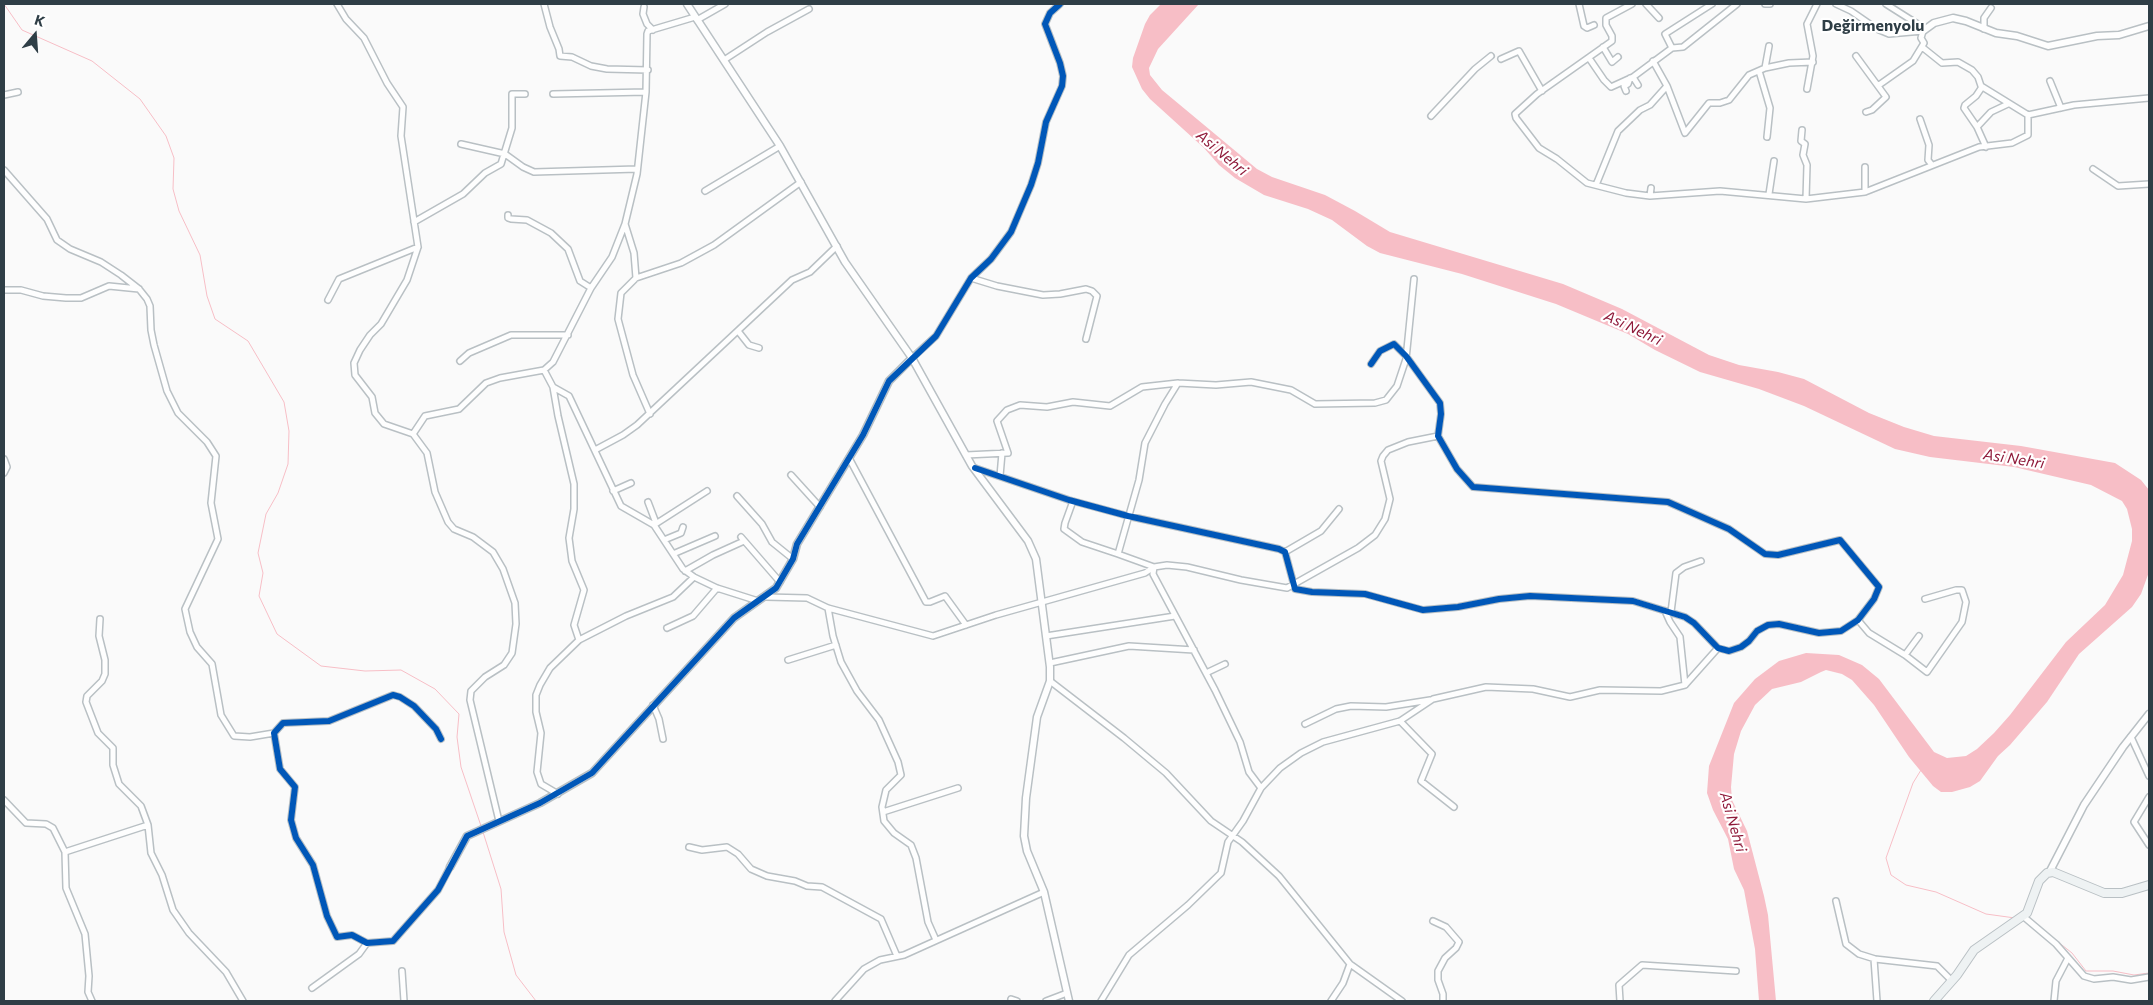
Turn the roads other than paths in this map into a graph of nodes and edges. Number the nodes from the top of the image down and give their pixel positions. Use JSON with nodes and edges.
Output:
{"nodes":[{"id":1,"x":337,"y":4,"type":"edge"},
{"id":2,"x":544,"y":4,"type":"edge"},
{"id":3,"x":687,"y":4,"type":"edge"},
{"id":4,"x":725,"y":4,"type":"edge"},
{"id":5,"x":1060,"y":4,"type":"edge"},
{"id":6,"x":1579,"y":4,"type":"edge"},
{"id":7,"x":1632,"y":4,"type":"edge"},
{"id":8,"x":1646,"y":4,"type":"edge"},
{"id":9,"x":1712,"y":4,"type":"edge"},
{"id":10,"x":1738,"y":4,"type":"edge"},
{"id":11,"x":1765,"y":4,"type":"edge"},
{"id":12,"x":1770,"y":4,"type":"edge"},
{"id":13,"x":1817,"y":4,"type":"edge"},
{"id":14,"x":1836,"y":4,"type":"edge"},
{"id":15,"x":1886,"y":4,"type":"edge"},
{"id":16,"x":644,"y":7,"type":"dead end"},
{"id":17,"x":1990,"y":8,"type":"dead end"},
{"id":18,"x":809,"y":9,"type":"dead end"},
{"id":19,"x":1659,"y":18,"type":"dead end"},
{"id":20,"x":696,"y":19,"type":"junction"},
{"id":21,"x":1594,"y":25,"type":"dead end"},
{"id":22,"x":2149,"y":26,"type":"edge"},
{"id":23,"x":1984,"y":29,"type":"junction"},
{"id":24,"x":653,"y":30,"type":"junction"},
{"id":25,"x":1923,"y":31,"type":"junction"},
{"id":26,"x":1769,"y":46,"type":"dead end"},
{"id":27,"x":1603,"y":47,"type":"junction"},
{"id":28,"x":1672,"y":48,"type":"junction"},
{"id":29,"x":1922,"y":48,"type":"junction"},
{"id":30,"x":1491,"y":56,"type":"dead end"},
{"id":31,"x":1856,"y":56,"type":"dead end"},
{"id":32,"x":1618,"y":57,"type":"dead end"},
{"id":33,"x":1589,"y":58,"type":"junction"},
{"id":34,"x":1501,"y":59,"type":"dead end"},
{"id":35,"x":724,"y":60,"type":"junction"},
{"id":36,"x":1653,"y":61,"type":"junction"},
{"id":37,"x":1813,"y":62,"type":"junction"},
{"id":38,"x":1765,"y":68,"type":"junction"},
{"id":39,"x":648,"y":70,"type":"junction"},
{"id":40,"x":1759,"y":71,"type":"junction"},
{"id":41,"x":1556,"y":73,"type":"dead end"},
{"id":42,"x":1632,"y":78,"type":"junction"},
{"id":43,"x":1558,"y":80,"type":"junction"},
{"id":44,"x":2050,"y":81,"type":"dead end"},
{"id":45,"x":1638,"y":85,"type":"dead end"},
{"id":46,"x":1879,"y":85,"type":"junction"},
{"id":47,"x":1667,"y":86,"type":"junction"},
{"id":48,"x":1982,"y":87,"type":"junction"},
{"id":49,"x":1807,"y":89,"type":"dead end"},
{"id":50,"x":1542,"y":91,"type":"junction"},
{"id":51,"x":1626,"y":91,"type":"dead end"},
{"id":52,"x":18,"y":92,"type":"dead end"},
{"id":53,"x":646,"y":92,"type":"junction"},
{"id":54,"x":525,"y":94,"type":"dead end"},
{"id":55,"x":553,"y":94,"type":"dead end"},
{"id":56,"x":4,"y":95,"type":"edge"},
{"id":57,"x":2149,"y":98,"type":"edge"},
{"id":58,"x":2008,"y":104,"type":"junction"},
{"id":59,"x":2061,"y":108,"type":"junction"},
{"id":60,"x":1866,"y":112,"type":"dead end"},
{"id":61,"x":2028,"y":115,"type":"junction"},
{"id":62,"x":1431,"y":116,"type":"dead end"},
{"id":63,"x":1920,"y":119,"type":"dead end"},
{"id":64,"x":1977,"y":128,"type":"junction"},
{"id":65,"x":1802,"y":130,"type":"dead end"},
{"id":66,"x":1767,"y":136,"type":"dead end"},
{"id":67,"x":461,"y":144,"type":"dead end"},
{"id":68,"x":780,"y":146,"type":"junction"},
{"id":69,"x":1986,"y":147,"type":"junction"},
{"id":70,"x":505,"y":154,"type":"junction"},
{"id":71,"x":1774,"y":161,"type":"dead end"},
{"id":72,"x":1932,"y":165,"type":"junction"},
{"id":73,"x":1865,"y":167,"type":"dead end"},
{"id":74,"x":638,"y":169,"type":"junction"},
{"id":75,"x":2093,"y":169,"type":"dead end"},
{"id":76,"x":4,"y":170,"type":"edge"},
{"id":77,"x":802,"y":182,"type":"junction"},
{"id":78,"x":2149,"y":184,"type":"edge"},
{"id":79,"x":1596,"y":185,"type":"junction"},
{"id":80,"x":1651,"y":188,"type":"dead end"},
{"id":81,"x":705,"y":191,"type":"dead end"},
{"id":82,"x":1865,"y":192,"type":"junction"},
{"id":83,"x":1769,"y":194,"type":"junction"},
{"id":84,"x":1650,"y":196,"type":"junction"},
{"id":85,"x":1806,"y":199,"type":"junction"},
{"id":86,"x":508,"y":215,"type":"dead end"},
{"id":87,"x":414,"y":222,"type":"junction"},
{"id":88,"x":624,"y":224,"type":"junction"},
{"id":89,"x":837,"y":246,"type":"junction"},
{"id":90,"x":418,"y":247,"type":"junction"},
{"id":91,"x":636,"y":278,"type":"junction"},
{"id":92,"x":971,"y":278,"type":"junction"},
{"id":93,"x":1414,"y":279,"type":"dead end"},
{"id":94,"x":591,"y":288,"type":"junction"},
{"id":95,"x":4,"y":290,"type":"edge"},
{"id":96,"x":140,"y":290,"type":"junction"},
{"id":97,"x":328,"y":300,"type":"dead end"},
{"id":98,"x":738,"y":331,"type":"junction"},
{"id":99,"x":568,"y":335,"type":"junction"},
{"id":100,"x":1086,"y":339,"type":"dead end"},
{"id":101,"x":759,"y":348,"type":"dead end"},
{"id":102,"x":1406,"y":356,"type":"junction"},
{"id":103,"x":912,"y":358,"type":"junction"},
{"id":104,"x":460,"y":361,"type":"dead end"},
{"id":105,"x":1371,"y":364,"type":"dead end"},
{"id":106,"x":544,"y":370,"type":"junction"},
{"id":107,"x":1178,"y":382,"type":"junction"},
{"id":108,"x":553,"y":387,"type":"junction"},
{"id":109,"x":650,"y":414,"type":"junction"},
{"id":110,"x":413,"y":434,"type":"junction"},
{"id":111,"x":1438,"y":436,"type":"junction"},
{"id":112,"x":595,"y":450,"type":"junction"},
{"id":113,"x":1002,"y":453,"type":"junction"},
{"id":114,"x":966,"y":455,"type":"junction"},
{"id":115,"x":849,"y":458,"type":"junction"},
{"id":116,"x":4,"y":459,"type":"edge"},
{"id":117,"x":976,"y":468,"type":"junction"},
{"id":118,"x":4,"y":473,"type":"edge"},
{"id":119,"x":791,"y":475,"type":"dead end"},
{"id":120,"x":1000,"y":476,"type":"junction"},
{"id":121,"x":631,"y":483,"type":"dead end"},
{"id":122,"x":614,"y":491,"type":"junction"},
{"id":123,"x":707,"y":491,"type":"dead end"},
{"id":124,"x":737,"y":496,"type":"dead end"},
{"id":125,"x":1072,"y":501,"type":"junction"},
{"id":126,"x":648,"y":502,"type":"dead end"},
{"id":127,"x":820,"y":507,"type":"junction"},
{"id":128,"x":1339,"y":509,"type":"dead end"},
{"id":129,"x":1128,"y":516,"type":"junction"},
{"id":130,"x":655,"y":524,"type":"junction"},
{"id":131,"x":683,"y":527,"type":"dead end"},
{"id":132,"x":715,"y":536,"type":"dead end"},
{"id":133,"x":664,"y":540,"type":"junction"},
{"id":134,"x":1285,"y":552,"type":"junction"},
{"id":135,"x":674,"y":554,"type":"junction"},
{"id":136,"x":1118,"y":554,"type":"junction"},
{"id":137,"x":793,"y":559,"type":"junction"},
{"id":138,"x":1701,"y":561,"type":"dead end"},
{"id":139,"x":1154,"y":567,"type":"junction"},
{"id":140,"x":685,"y":571,"type":"junction"},
{"id":141,"x":694,"y":577,"type":"junction"},
{"id":142,"x":780,"y":582,"type":"junction"},
{"id":143,"x":1293,"y":584,"type":"junction"},
{"id":144,"x":717,"y":588,"type":"junction"},
{"id":145,"x":766,"y":597,"type":"junction"},
{"id":146,"x":1925,"y":599,"type":"dead end"},
{"id":147,"x":758,"y":601,"type":"junction"},
{"id":148,"x":1040,"y":602,"type":"junction"},
{"id":149,"x":828,"y":608,"type":"junction"},
{"id":150,"x":1665,"y":611,"type":"junction"},
{"id":151,"x":1672,"y":612,"type":"junction"},
{"id":152,"x":1175,"y":616,"type":"junction"},
{"id":153,"x":100,"y":619,"type":"dead end"},
{"id":154,"x":1858,"y":620,"type":"junction"},
{"id":155,"x":966,"y":625,"type":"junction"},
{"id":156,"x":667,"y":628,"type":"dead end"},
{"id":157,"x":1046,"y":636,"type":"junction"},
{"id":158,"x":1919,"y":636,"type":"dead end"},
{"id":159,"x":579,"y":640,"type":"junction"},
{"id":160,"x":836,"y":645,"type":"junction"},
{"id":161,"x":1718,"y":648,"type":"junction"},
{"id":162,"x":1194,"y":650,"type":"junction"},
{"id":163,"x":1905,"y":655,"type":"junction"},
{"id":164,"x":788,"y":660,"type":"dead end"},
{"id":165,"x":1050,"y":663,"type":"junction"},
{"id":166,"x":1225,"y":664,"type":"dead end"},
{"id":167,"x":1206,"y":673,"type":"junction"},
{"id":168,"x":1050,"y":681,"type":"junction"},
{"id":169,"x":1685,"y":685,"type":"junction"},
{"id":170,"x":1434,"y":699,"type":"junction"},
{"id":171,"x":653,"y":705,"type":"junction"},
{"id":172,"x":2149,"y":714,"type":"edge"},
{"id":173,"x":1400,"y":721,"type":"junction"},
{"id":174,"x":1305,"y":724,"type":"dead end"},
{"id":175,"x":274,"y":733,"type":"junction"},
{"id":176,"x":2131,"y":737,"type":"junction"},
{"id":177,"x":441,"y":739,"type":"dead end"},
{"id":178,"x":663,"y":739,"type":"dead end"},
{"id":179,"x":2149,"y":776,"type":"edge"},
{"id":180,"x":958,"y":788,"type":"dead end"},
{"id":181,"x":1261,"y":788,"type":"junction"},
{"id":182,"x":558,"y":794,"type":"junction"},
{"id":183,"x":2149,"y":797,"type":"edge"},
{"id":184,"x":4,"y":800,"type":"edge"},
{"id":185,"x":1454,"y":807,"type":"dead end"},
{"id":186,"x":883,"y":812,"type":"junction"},
{"id":187,"x":495,"y":822,"type":"junction"},
{"id":188,"x":148,"y":825,"type":"junction"},
{"id":189,"x":1232,"y":836,"type":"junction"},
{"id":190,"x":2148,"y":842,"type":"edge"},
{"id":191,"x":689,"y":847,"type":"dead end"},
{"id":192,"x":65,"y":852,"type":"junction"},
{"id":193,"x":450,"y":867,"type":"joint"},
{"id":194,"x":2050,"y":872,"type":"junction"},
{"id":195,"x":2149,"y":885,"type":"edge"},
{"id":196,"x":1044,"y":892,"type":"junction"},
{"id":197,"x":1836,"y":900,"type":"dead end"},
{"id":198,"x":2027,"y":919,"type":"junction"},
{"id":199,"x":1433,"y":921,"type":"dead end"},
{"id":200,"x":936,"y":940,"type":"junction"},
{"id":201,"x":367,"y":943,"type":"junction"},
{"id":202,"x":897,"y":956,"type":"junction"},
{"id":203,"x":2068,"y":958,"type":"junction"},
{"id":204,"x":1874,"y":959,"type":"junction"},
{"id":205,"x":1350,"y":964,"type":"junction"},
{"id":206,"x":402,"y":971,"type":"dead end"},
{"id":207,"x":1736,"y":971,"type":"dead end"},
{"id":208,"x":2149,"y":977,"type":"edge"},
{"id":209,"x":1952,"y":981,"type":"junction"},
{"id":210,"x":312,"y":988,"type":"dead end"},
{"id":211,"x":1067,"y":993,"type":"junction"},
{"id":212,"x":92,"y":1001,"type":"edge"},
{"id":213,"x":243,"y":1001,"type":"edge"},
{"id":214,"x":404,"y":1001,"type":"edge"},
{"id":215,"x":835,"y":1001,"type":"edge"},
{"id":216,"x":1046,"y":1001,"type":"edge"},
{"id":217,"x":1069,"y":1001,"type":"edge"},
{"id":218,"x":1101,"y":1001,"type":"edge"},
{"id":219,"x":1332,"y":1001,"type":"edge"},
{"id":220,"x":1402,"y":1001,"type":"edge"},
{"id":221,"x":1442,"y":1001,"type":"edge"},
{"id":222,"x":1620,"y":1001,"type":"edge"},
{"id":223,"x":1877,"y":1001,"type":"edge"},
{"id":224,"x":1934,"y":1001,"type":"edge"},
{"id":225,"x":2054,"y":1001,"type":"edge"}],
"edges":[{"from":1,"to":87,"type":"street"},
{"from":2,"to":39,"type":"street"},
{"from":3,"to":20,"type":"street"},
{"from":4,"to":20,"type":"street"},
{"from":5,"to":92,"type":"street"},
{"from":6,"to":21,"type":"street"},
{"from":7,"to":27,"type":"street"},
{"from":8,"to":19,"type":"street"},
{"from":9,"to":28,"type":"street"},
{"from":10,"to":28,"type":"street"},
{"from":11,"to":12,"type":"street"},
{"from":13,"to":37,"type":"street"},
{"from":14,"to":25,"type":"street"},
{"from":15,"to":25,"type":"street"},
{"from":16,"to":24,"type":"street"},
{"from":17,"to":23,"type":"street"},
{"from":18,"to":35,"type":"street"},
{"from":20,"to":24,"type":"street"},
{"from":20,"to":35,"type":"street"},
{"from":22,"to":23,"type":"street"},
{"from":23,"to":25,"type":"street"},
{"from":24,"to":39,"type":"street"},
{"from":25,"to":29,"type":"street"},
{"from":26,"to":38,"type":"street"},
{"from":27,"to":32,"type":"street"},
{"from":27,"to":33,"type":"street"},
{"from":28,"to":36,"type":"street"},
{"from":29,"to":46,"type":"street"},
{"from":29,"to":48,"type":"street"},
{"from":30,"to":62,"type":"street"},
{"from":31,"to":46,"type":"street"},
{"from":33,"to":42,"type":"street"},
{"from":33,"to":43,"type":"street"},
{"from":34,"to":50,"type":"street"},
{"from":35,"to":68,"type":"street"},
{"from":36,"to":42,"type":"street"},
{"from":36,"to":47,"type":"street"},
{"from":37,"to":38,"type":"street"},
{"from":37,"to":49,"type":"street"},
{"from":38,"to":40,"type":"street"},
{"from":39,"to":53,"type":"street"},
{"from":40,"to":47,"type":"street"},
{"from":40,"to":66,"type":"street"},
{"from":41,"to":43,"type":"street"},
{"from":42,"to":45,"type":"street"},
{"from":42,"to":51,"type":"street"},
{"from":43,"to":50,"type":"street"},
{"from":44,"to":59,"type":"street"},
{"from":46,"to":60,"type":"street"},
{"from":47,"to":79,"type":"street"},
{"from":48,"to":58,"type":"street"},
{"from":48,"to":64,"type":"street"},
{"from":50,"to":79,"type":"street"},
{"from":52,"to":56,"type":"street"},
{"from":53,"to":55,"type":"street"},
{"from":53,"to":74,"type":"street"},
{"from":54,"to":70,"type":"street"},
{"from":57,"to":59,"type":"street"},
{"from":58,"to":61,"type":"street"},
{"from":58,"to":64,"type":"street"},
{"from":59,"to":61,"type":"street"},
{"from":61,"to":69,"type":"street"},
{"from":63,"to":72,"type":"street"},
{"from":64,"to":69,"type":"street"},
{"from":65,"to":85,"type":"street"},
{"from":67,"to":70,"type":"street"},
{"from":68,"to":77,"type":"street"},
{"from":68,"to":81,"type":"street"},
{"from":69,"to":72,"type":"street"},
{"from":70,"to":74,"type":"street"},
{"from":70,"to":87,"type":"street"},
{"from":71,"to":83,"type":"street"},
{"from":72,"to":82,"type":"street"},
{"from":73,"to":82,"type":"street"},
{"from":74,"to":88,"type":"street"},
{"from":75,"to":78,"type":"street"},
{"from":76,"to":96,"type":"street"},
{"from":77,"to":89,"type":"street"},
{"from":77,"to":91,"type":"street"},
{"from":79,"to":84,"type":"street"},
{"from":80,"to":84,"type":"street"},
{"from":82,"to":85,"type":"street"},
{"from":83,"to":84,"type":"street"},
{"from":83,"to":85,"type":"street"},
{"from":86,"to":94,"type":"street"},
{"from":87,"to":90,"type":"street"},
{"from":88,"to":91,"type":"street"},
{"from":88,"to":94,"type":"street"},
{"from":89,"to":98,"type":"street"},
{"from":89,"to":103,"type":"street"},
{"from":90,"to":97,"type":"street"},
{"from":90,"to":110,"type":"street"},
{"from":91,"to":109,"type":"street"},
{"from":92,"to":100,"type":"street"},
{"from":92,"to":103,"type":"street"},
{"from":93,"to":102,"type":"street"},
{"from":94,"to":99,"type":"street"},
{"from":95,"to":96,"type":"street"},
{"from":96,"to":175,"type":"street"},
{"from":98,"to":101,"type":"street"},
{"from":98,"to":109,"type":"street"},
{"from":99,"to":104,"type":"street"},
{"from":99,"to":106,"type":"street"},
{"from":102,"to":105,"type":"street"},
{"from":102,"to":107,"type":"street"},
{"from":102,"to":111,"type":"street"},
{"from":103,"to":114,"type":"street"},
{"from":103,"to":115,"type":"street"},
{"from":106,"to":108,"type":"street"},
{"from":106,"to":110,"type":"street"},
{"from":107,"to":113,"type":"street"},
{"from":107,"to":129,"type":"street"},
{"from":108,"to":112,"type":"street"},
{"from":108,"to":159,"type":"street"},
{"from":109,"to":112,"type":"street"},
{"from":110,"to":187,"type":"street"},
{"from":111,"to":143,"type":"street"},
{"from":111,"to":154,"type":"street"},
{"from":112,"to":122,"type":"street"},
{"from":113,"to":114,"type":"street"},
{"from":113,"to":120,"type":"street"},
{"from":114,"to":117,"type":"street"},
{"from":115,"to":127,"type":"street"},
{"from":115,"to":155,"type":"street"},
{"from":116,"to":118,"type":"street"},
{"from":117,"to":120,"type":"street"},
{"from":117,"to":148,"type":"street"},
{"from":119,"to":127,"type":"street"},
{"from":120,"to":125,"type":"street"},
{"from":121,"to":122,"type":"street"},
{"from":122,"to":130,"type":"street"},
{"from":123,"to":130,"type":"street"},
{"from":124,"to":137,"type":"street"},
{"from":125,"to":129,"type":"street"},
{"from":125,"to":136,"type":"street"},
{"from":126,"to":130,"type":"street"},
{"from":127,"to":137,"type":"street"},
{"from":128,"to":134,"type":"street"},
{"from":129,"to":134,"type":"street"},
{"from":129,"to":136,"type":"street"},
{"from":130,"to":133,"type":"street"},
{"from":131,"to":133,"type":"street"},
{"from":132,"to":135,"type":"street"},
{"from":133,"to":135,"type":"street"},
{"from":134,"to":143,"type":"street"},
{"from":135,"to":140,"type":"street"},
{"from":136,"to":139,"type":"street"},
{"from":137,"to":142,"type":"street"},
{"from":138,"to":151,"type":"street"},
{"from":139,"to":143,"type":"street"},
{"from":139,"to":148,"type":"street"},
{"from":139,"to":152,"type":"street"},
{"from":140,"to":141,"type":"street"},
{"from":140,"to":142,"type":"street"},
{"from":141,"to":144,"type":"street"},
{"from":141,"to":159,"type":"street"},
{"from":142,"to":145,"type":"street"},
{"from":143,"to":150,"type":"street"},
{"from":144,"to":147,"type":"street"},
{"from":144,"to":156,"type":"street"},
{"from":145,"to":147,"type":"street"},
{"from":145,"to":149,"type":"street"},
{"from":146,"to":163,"type":"street"},
{"from":147,"to":171,"type":"street"},
{"from":148,"to":155,"type":"street"},
{"from":148,"to":157,"type":"street"},
{"from":149,"to":155,"type":"street"},
{"from":149,"to":160,"type":"street"},
{"from":150,"to":151,"type":"street"},
{"from":150,"to":169,"type":"street"},
{"from":151,"to":161,"type":"street"},
{"from":152,"to":157,"type":"street"},
{"from":152,"to":162,"type":"street"},
{"from":153,"to":188,"type":"street"},
{"from":154,"to":161,"type":"street"},
{"from":154,"to":163,"type":"street"},
{"from":157,"to":165,"type":"street"},
{"from":158,"to":163,"type":"street"},
{"from":159,"to":182,"type":"street"},
{"from":160,"to":164,"type":"street"},
{"from":160,"to":186,"type":"street"},
{"from":161,"to":169,"type":"street"},
{"from":162,"to":165,"type":"street"},
{"from":162,"to":167,"type":"street"},
{"from":165,"to":168,"type":"street"},
{"from":166,"to":167,"type":"street"},
{"from":167,"to":181,"type":"street"},
{"from":168,"to":189,"type":"street"},
{"from":168,"to":196,"type":"street"},
{"from":169,"to":170,"type":"street"},
{"from":170,"to":173,"type":"street"},
{"from":170,"to":174,"type":"street"},
{"from":171,"to":178,"type":"street"},
{"from":171,"to":182,"type":"street"},
{"from":172,"to":176,"type":"street"},
{"from":173,"to":181,"type":"street"},
{"from":173,"to":185,"type":"street"},
{"from":175,"to":177,"type":"street"},
{"from":175,"to":201,"type":"street"},
{"from":176,"to":179,"type":"street"},
{"from":176,"to":194,"type":"street"},
{"from":180,"to":186,"type":"street"},
{"from":181,"to":189,"type":"street"},
{"from":182,"to":187,"type":"street"},
{"from":183,"to":190,"type":"street"},
{"from":184,"to":192,"type":"street"},
{"from":186,"to":200,"type":"street"},
{"from":187,"to":193,"type":"street"},
{"from":188,"to":192,"type":"street"},
{"from":188,"to":213,"type":"street"},
{"from":189,"to":205,"type":"street"},
{"from":189,"to":218,"type":"street"},
{"from":191,"to":202,"type":"street"},
{"from":192,"to":212,"type":"street"},
{"from":193,"to":201,"type":"street"},
{"from":194,"to":195,"type":"main road"},
{"from":194,"to":198,"type":"main road"},
{"from":196,"to":200,"type":"street"},
{"from":196,"to":211,"type":"street"},
{"from":197,"to":204,"type":"street"},
{"from":198,"to":203,"type":"street"},
{"from":198,"to":209,"type":"main road"},
{"from":199,"to":221,"type":"street"},
{"from":200,"to":202,"type":"street"},
{"from":201,"to":210,"type":"street"},
{"from":202,"to":215,"type":"street"},
{"from":203,"to":208,"type":"street"},
{"from":203,"to":225,"type":"street"},
{"from":204,"to":209,"type":"street"},
{"from":204,"to":223,"type":"street"},
{"from":205,"to":219,"type":"street"},
{"from":205,"to":220,"type":"street"},
{"from":206,"to":214,"type":"street"},
{"from":207,"to":222,"type":"street"},
{"from":209,"to":224,"type":"main road"},
{"from":211,"to":216,"type":"street"},
{"from":211,"to":217,"type":"street"}]}
